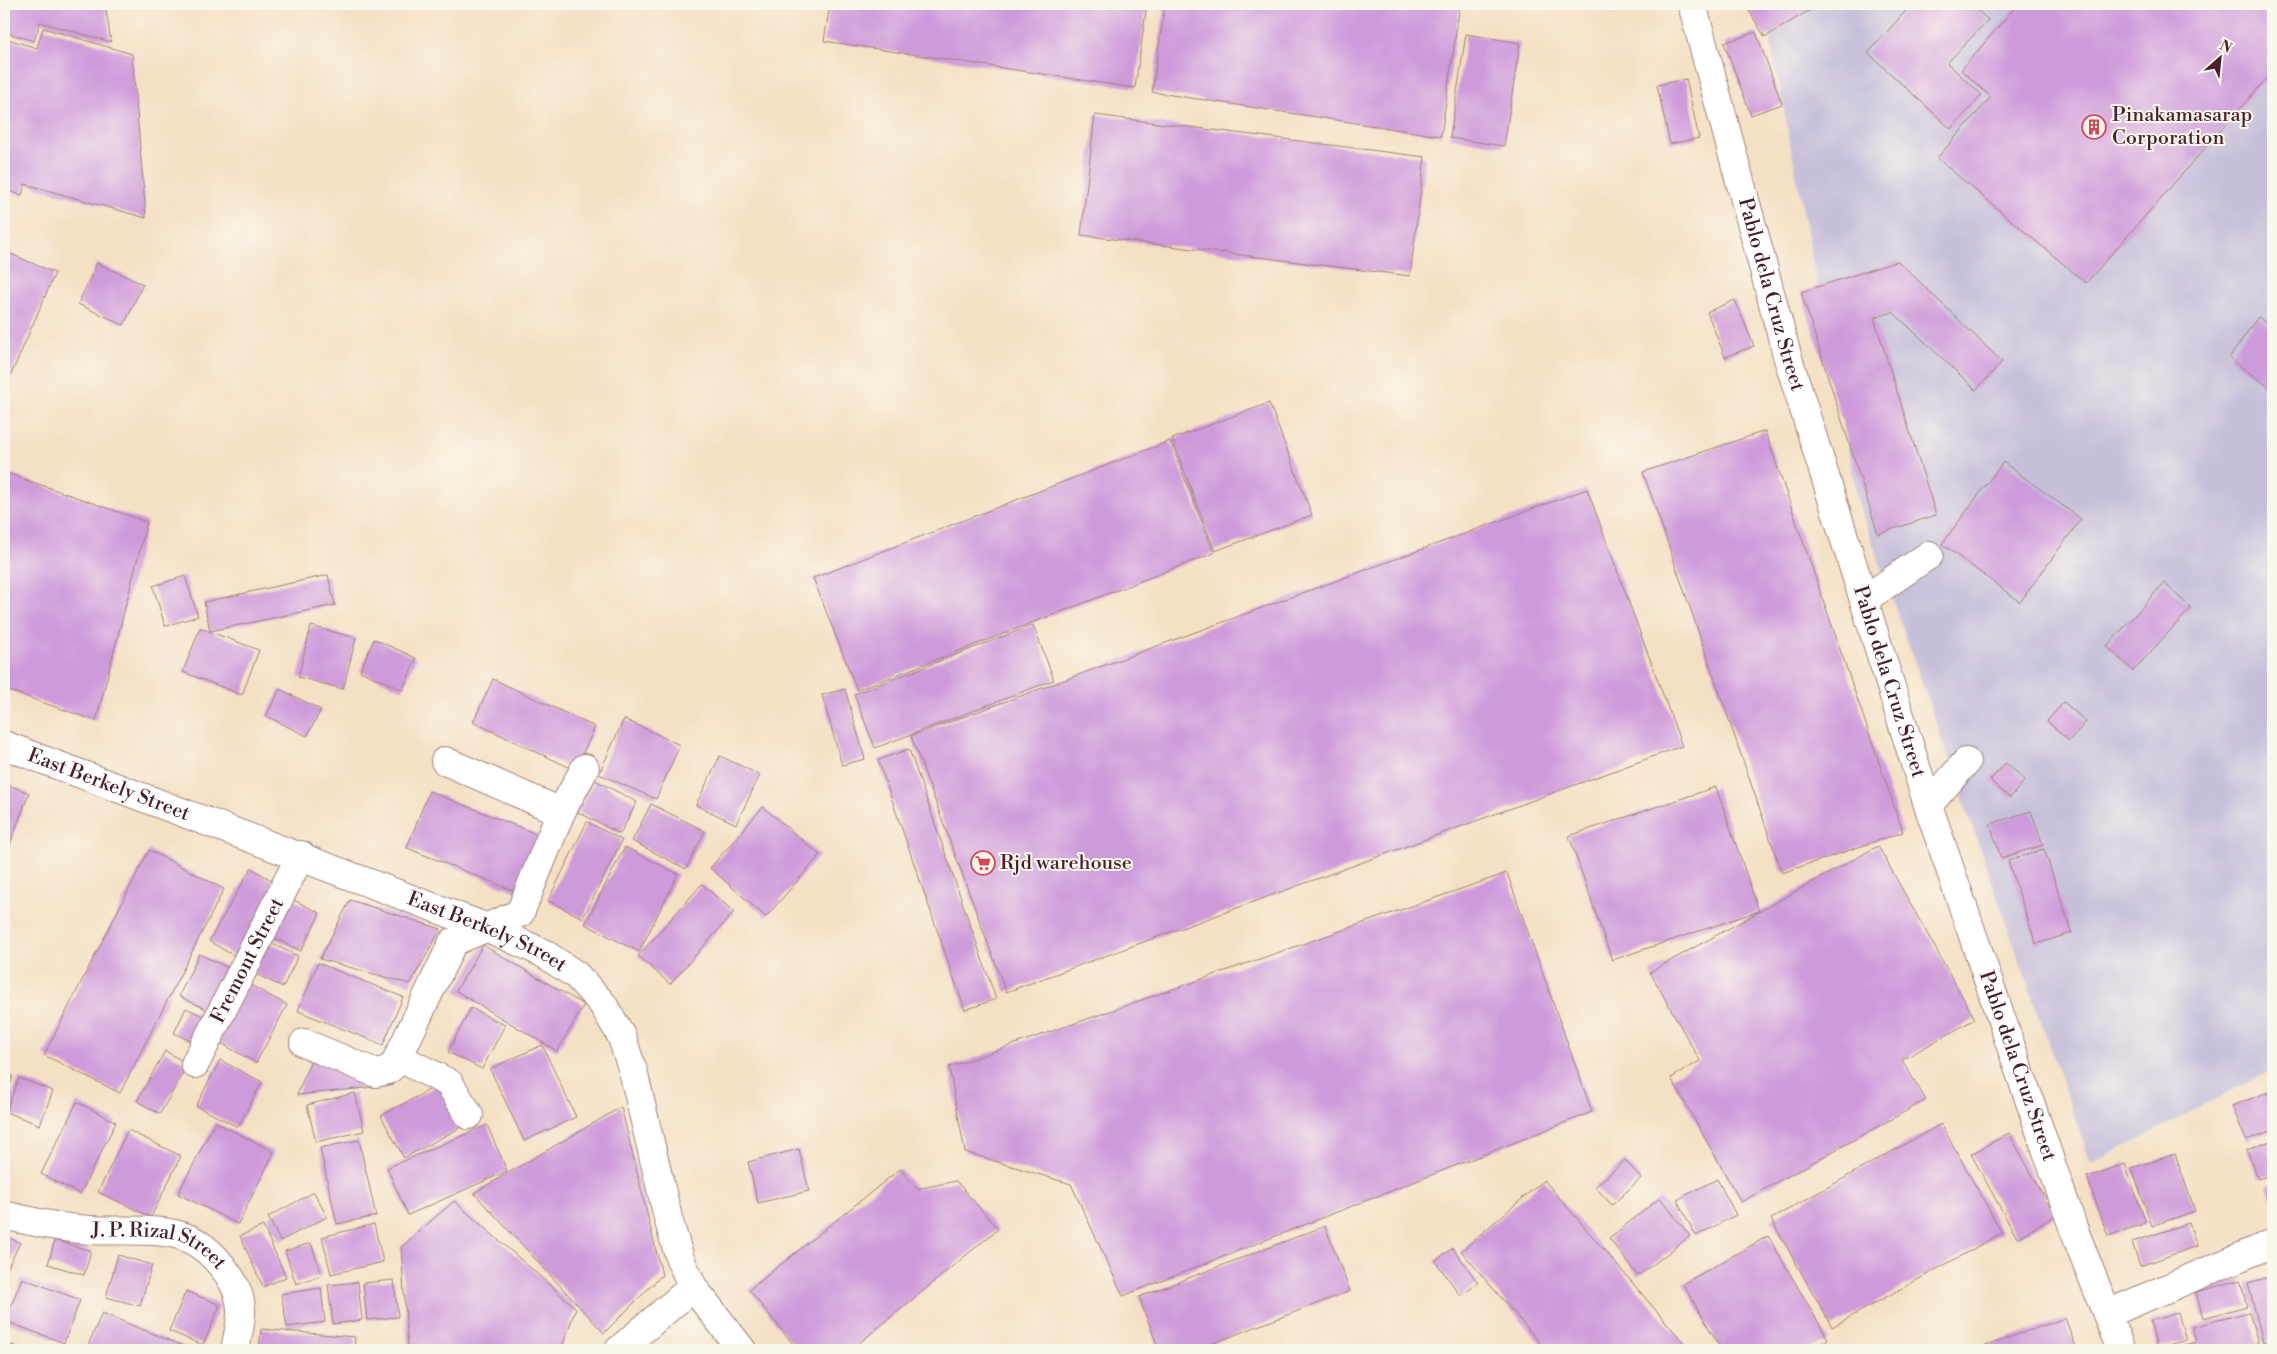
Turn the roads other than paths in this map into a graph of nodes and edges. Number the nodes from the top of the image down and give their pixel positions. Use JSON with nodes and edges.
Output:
{"nodes":[{"id":1,"x":1692,"y":4,"type":"edge"},
{"id":2,"x":1930,"y":555,"type":"dead end"},
{"id":3,"x":1864,"y":599,"type":"junction"},
{"id":4,"x":4,"y":745,"type":"edge"},
{"id":5,"x":445,"y":761,"type":"dead end"},
{"id":6,"x":1966,"y":762,"type":"dead end"},
{"id":7,"x":585,"y":768,"type":"dead end"},
{"id":8,"x":1928,"y":805,"type":"junction"},
{"id":9,"x":561,"y":812,"type":"junction"},
{"id":10,"x":300,"y":855,"type":"junction"},
{"id":11,"x":488,"y":928,"type":"junction"},
{"id":12,"x":304,"y":1044,"type":"dead end"},
{"id":13,"x":398,"y":1057,"type":"junction"},
{"id":14,"x":194,"y":1064,"type":"dead end"},
{"id":15,"x":469,"y":1115,"type":"dead end"},
{"id":16,"x":4,"y":1215,"type":"edge"},
{"id":17,"x":2273,"y":1243,"type":"edge"},
{"id":18,"x":693,"y":1287,"type":"junction"},
{"id":19,"x":2108,"y":1314,"type":"junction"},
{"id":20,"x":236,"y":1350,"type":"edge"},
{"id":21,"x":619,"y":1350,"type":"edge"},
{"id":22,"x":742,"y":1350,"type":"edge"},
{"id":23,"x":2121,"y":1350,"type":"edge"}],
"edges":[{"from":1,"to":3,"type":"street","name":"Pablo dela Cruz Street"},
{"from":2,"to":3,"type":"street"},
{"from":3,"to":8,"type":"street","name":"Pablo dela Cruz Street"},
{"from":4,"to":10,"type":"street","name":"East Berkely Street"},
{"from":5,"to":9,"type":"street"},
{"from":6,"to":8,"type":"street"},
{"from":7,"to":9,"type":"street"},
{"from":8,"to":19,"type":"street","name":"Pablo dela Cruz Street"},
{"from":9,"to":11,"type":"street"},
{"from":10,"to":11,"type":"street","name":"East Berkely Street"},
{"from":10,"to":14,"type":"street","name":"Fremont Street"},
{"from":11,"to":13,"type":"street"},
{"from":11,"to":18,"type":"street","name":"East Berkely Street"},
{"from":12,"to":13,"type":"street"},
{"from":13,"to":15,"type":"street"},
{"from":16,"to":20,"type":"street","name":"J. P. Rizal Street"},
{"from":17,"to":19,"type":"street"},
{"from":18,"to":21,"type":"street"},
{"from":18,"to":22,"type":"street","name":"East Berkely Street"},
{"from":19,"to":23,"type":"street","name":"Pablo dela Cruz Street"}]}
